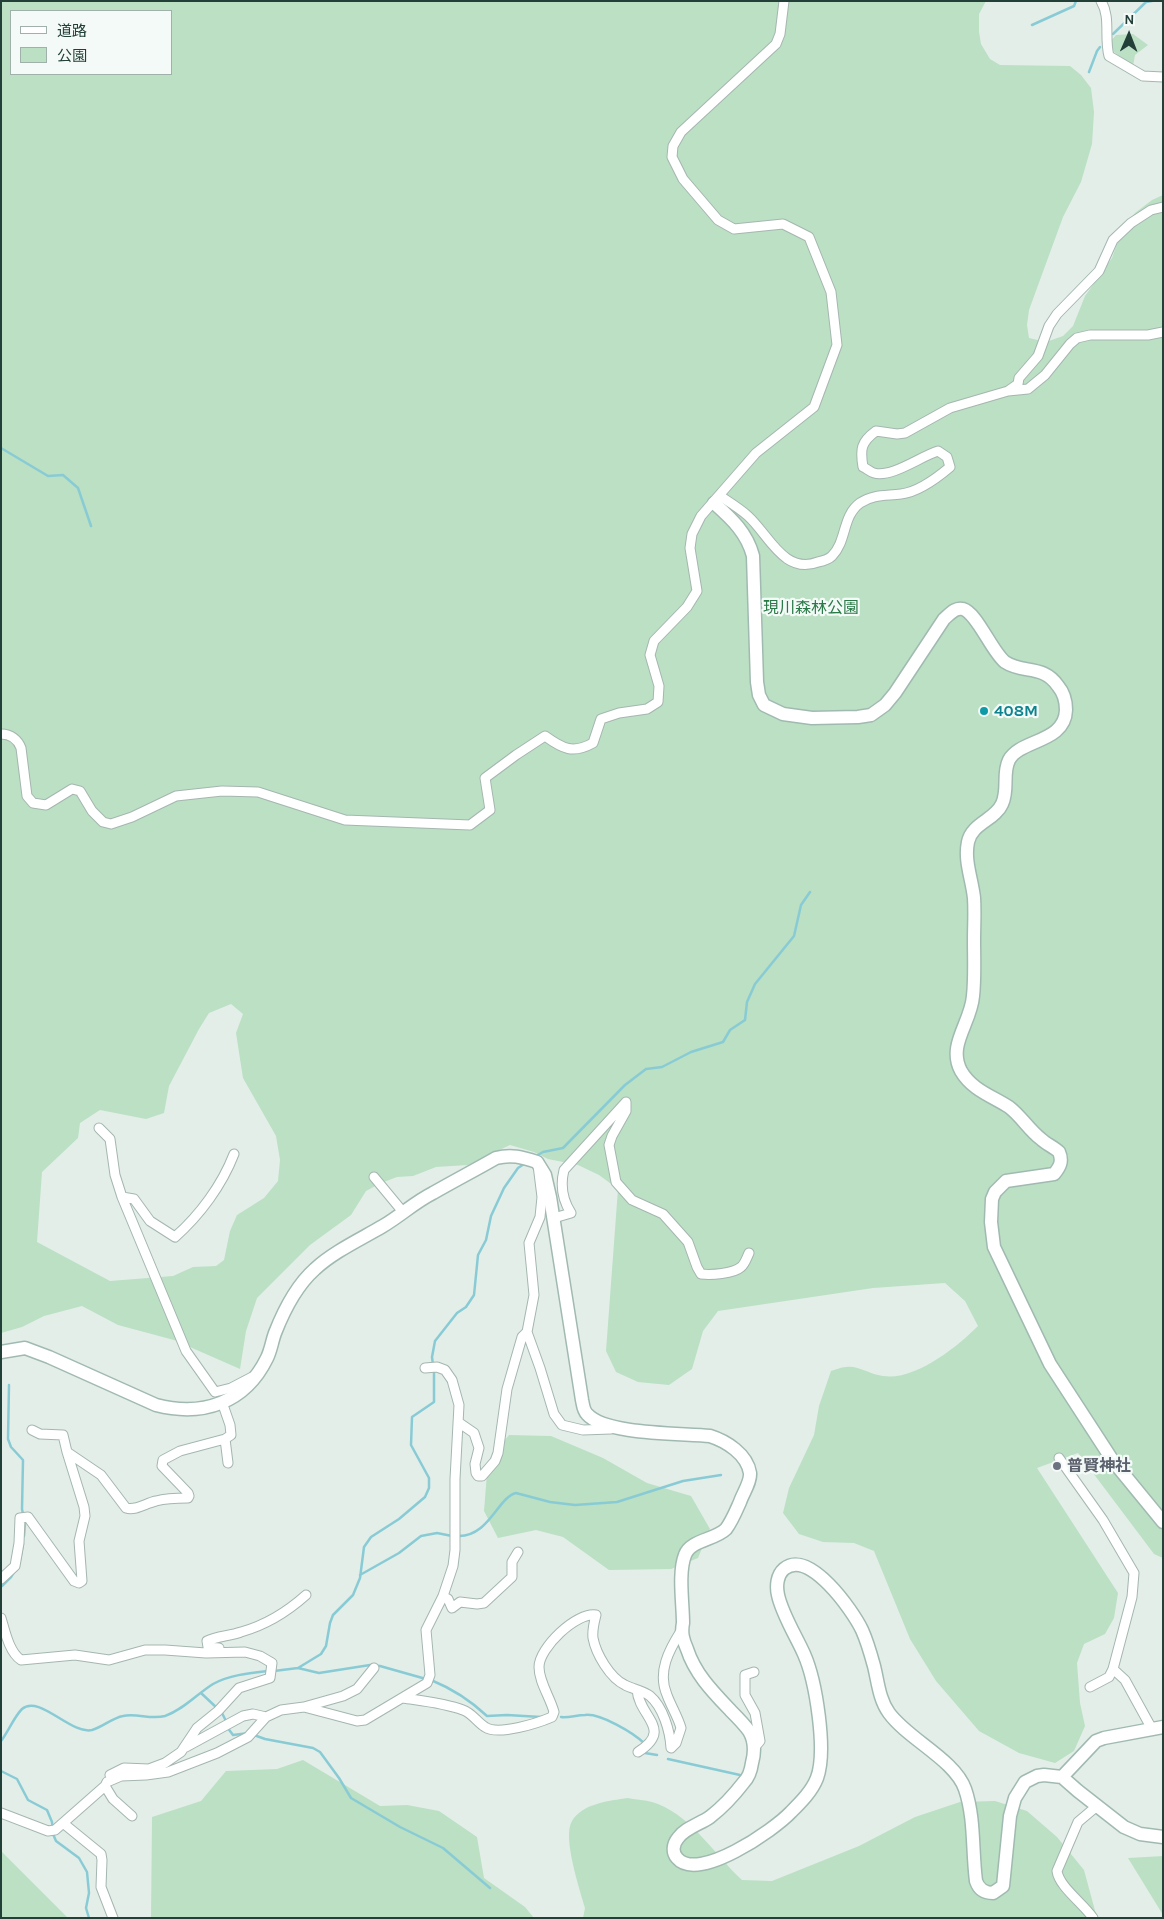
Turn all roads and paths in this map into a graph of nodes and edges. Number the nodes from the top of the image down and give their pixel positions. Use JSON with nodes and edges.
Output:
{"nodes":[{"id":1,"x":784,"y":1,"type":"edge"},
{"id":2,"x":1101,"y":1,"type":"edge"},
{"id":3,"x":1163,"y":77,"type":"edge"},
{"id":4,"x":1163,"y":207,"type":"edge"},
{"id":5,"x":1163,"y":332,"type":"edge"},
{"id":6,"x":1008,"y":391,"type":"junction"},
{"id":7,"x":717,"y":499,"type":"junction"},
{"id":8,"x":1,"y":734,"type":"edge"},
{"id":9,"x":99,"y":1128,"type":"dead end"},
{"id":10,"x":234,"y":1154,"type":"dead end"},
{"id":11,"x":537,"y":1162,"type":"junction"},
{"id":12,"x":374,"y":1177,"type":"dead end"},
{"id":13,"x":122,"y":1197,"type":"junction"},
{"id":14,"x":403,"y":1212,"type":"junction"},
{"id":15,"x":554,"y":1218,"type":"junction"},
{"id":16,"x":749,"y":1252,"type":"dead end"},
{"id":17,"x":527,"y":1332,"type":"junction"},
{"id":18,"x":1,"y":1352,"type":"edge"},
{"id":19,"x":431,"y":1368,"type":"dead end"},
{"id":20,"x":254,"y":1377,"type":"junction"},
{"id":21,"x":222,"y":1402,"type":"junction"},
{"id":22,"x":458,"y":1422,"type":"junction"},
{"id":23,"x":618,"y":1428,"type":"junction"},
{"id":24,"x":32,"y":1430,"type":"dead end"},
{"id":25,"x":225,"y":1439,"type":"junction"},
{"id":26,"x":67,"y":1452,"type":"junction"},
{"id":27,"x":1059,"y":1458,"type":"dead end"},
{"id":28,"x":228,"y":1464,"type":"dead end"},
{"id":29,"x":1163,"y":1522,"type":"edge"},
{"id":30,"x":518,"y":1552,"type":"dead end"},
{"id":31,"x":1,"y":1579,"type":"edge"},
{"id":32,"x":306,"y":1595,"type":"dead end"},
{"id":33,"x":443,"y":1596,"type":"junction"},
{"id":34,"x":1,"y":1618,"type":"edge"},
{"id":35,"x":681,"y":1631,"type":"junction"},
{"id":36,"x":245,"y":1652,"type":"junction"},
{"id":37,"x":374,"y":1668,"type":"dead end"},
{"id":38,"x":1113,"y":1669,"type":"junction"},
{"id":39,"x":754,"y":1672,"type":"dead end"},
{"id":40,"x":1090,"y":1688,"type":"dead end"},
{"id":41,"x":637,"y":1690,"type":"junction"},
{"id":42,"x":403,"y":1698,"type":"junction"},
{"id":43,"x":304,"y":1707,"type":"junction"},
{"id":44,"x":266,"y":1717,"type":"junction"},
{"id":45,"x":1158,"y":1728,"type":"edge"},
{"id":46,"x":186,"y":1747,"type":"junction"},
{"id":47,"x":754,"y":1748,"type":"junction"},
{"id":48,"x":638,"y":1752,"type":"dead end"},
{"id":49,"x":1062,"y":1777,"type":"junction"},
{"id":50,"x":106,"y":1784,"type":"junction"},
{"id":51,"x":1097,"y":1806,"type":"junction"},
{"id":52,"x":1,"y":1812,"type":"edge"},
{"id":53,"x":132,"y":1816,"type":"dead end"},
{"id":54,"x":61,"y":1825,"type":"junction"},
{"id":55,"x":1163,"y":1837,"type":"edge"},
{"id":56,"x":113,"y":1918,"type":"edge"},
{"id":57,"x":1093,"y":1918,"type":"edge"}],
"edges":[{"from":1,"to":7,"type":"street"},
{"from":2,"to":3,"type":"street"},
{"from":4,"to":6,"type":"street"},
{"from":5,"to":6,"type":"street"},
{"from":6,"to":7,"type":"street"},
{"from":7,"to":8,"type":"street"},
{"from":7,"to":29,"type":"street"},
{"from":9,"to":13,"type":"street"},
{"from":10,"to":13,"type":"street"},
{"from":11,"to":14,"type":"street"},
{"from":11,"to":15,"type":"street"},
{"from":11,"to":17,"type":"street"},
{"from":12,"to":14,"type":"street"},
{"from":13,"to":20,"type":"street"},
{"from":14,"to":20,"type":"street"},
{"from":15,"to":16,"type":"street"},
{"from":15,"to":23,"type":"street"},
{"from":17,"to":22,"type":"street"},
{"from":17,"to":23,"type":"street"},
{"from":18,"to":21,"type":"street"},
{"from":19,"to":22,"type":"street"},
{"from":20,"to":21,"type":"street"},
{"from":21,"to":25,"type":"street"},
{"from":22,"to":33,"type":"street"},
{"from":23,"to":35,"type":"street"},
{"from":24,"to":26,"type":"street"},
{"from":25,"to":26,"type":"street"},
{"from":25,"to":28,"type":"street"},
{"from":26,"to":31,"type":"street"},
{"from":27,"to":38,"type":"street"},
{"from":30,"to":33,"type":"street"},
{"from":32,"to":36,"type":"street"},
{"from":33,"to":42,"type":"street"},
{"from":34,"to":36,"type":"street"},
{"from":35,"to":41,"type":"street"},
{"from":35,"to":47,"type":"street"},
{"from":36,"to":46,"type":"street"},
{"from":37,"to":43,"type":"street"},
{"from":38,"to":40,"type":"street"},
{"from":38,"to":45,"type":"street"},
{"from":39,"to":47,"type":"street"},
{"from":41,"to":42,"type":"street"},
{"from":41,"to":48,"type":"street"},
{"from":42,"to":43,"type":"street"},
{"from":43,"to":44,"type":"street"},
{"from":44,"to":46,"type":"street"},
{"from":44,"to":50,"type":"street"},
{"from":45,"to":49,"type":"street"},
{"from":46,"to":50,"type":"street"},
{"from":47,"to":49,"type":"street"},
{"from":49,"to":51,"type":"street"},
{"from":50,"to":53,"type":"street"},
{"from":50,"to":54,"type":"street"},
{"from":51,"to":55,"type":"street"},
{"from":51,"to":57,"type":"street"},
{"from":52,"to":54,"type":"street"},
{"from":54,"to":56,"type":"street"}]}
